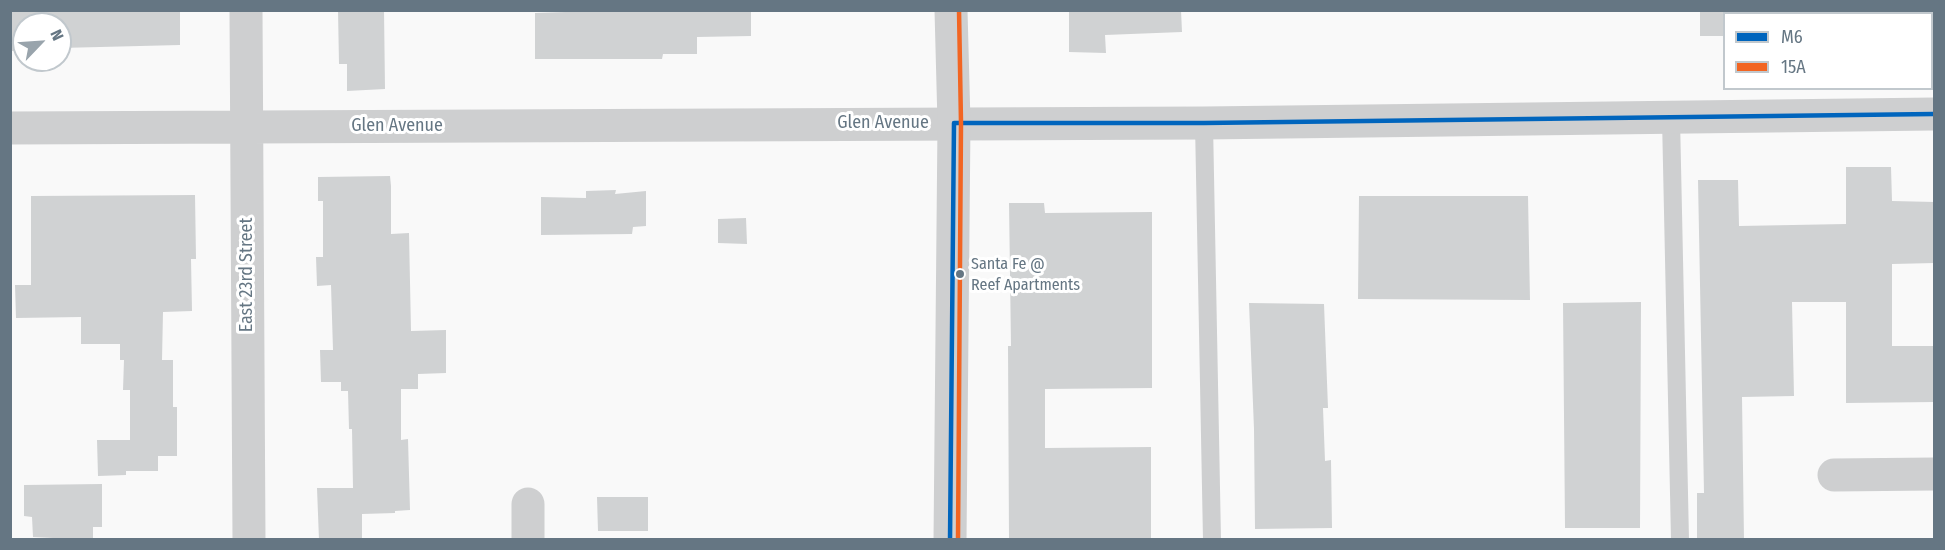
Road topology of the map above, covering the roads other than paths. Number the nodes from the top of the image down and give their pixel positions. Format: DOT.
graph roads {
  1 [pos="246,10"];
  2 [pos="951,10"];
  3 [pos="1887,101"];
  4 [pos="1935,114"];
  5 [pos="1671,118"];
  6 [pos="954,123"];
  7 [pos="1204,123"];
  8 [pos="246,127"];
  9 [pos="10,128"];
  10 [pos="1935,474"];
  11 [pos="1834,476"];
  12 [pos="528,504"];
  13 [pos="249,540"];
  14 [pos="528,540"];
  15 [pos="950,540"];
  16 [pos="1212,540"];
  17 [pos="1680,540"];
  1 -- 8 [label="street, East 23rd Street"];
  2 -- 6 [label="street"];
  3 -- 4 [label="street, Glen Avenue"];
  3 -- 5 [label="street, Glen Avenue"];
  5 -- 7 [label="street, Glen Avenue"];
  5 -- 17 [label="lane"];
  6 -- 7 [label="street, Glen Avenue"];
  6 -- 8 [label="street, Glen Avenue"];
  6 -- 15 [label="street"];
  7 -- 16 [label="lane"];
  8 -- 9 [label="street, Glen Avenue"];
  8 -- 13 [label="street, East 23rd Street"];
  10 -- 11 [label="street"];
  12 -- 14 [label="street"];
}
